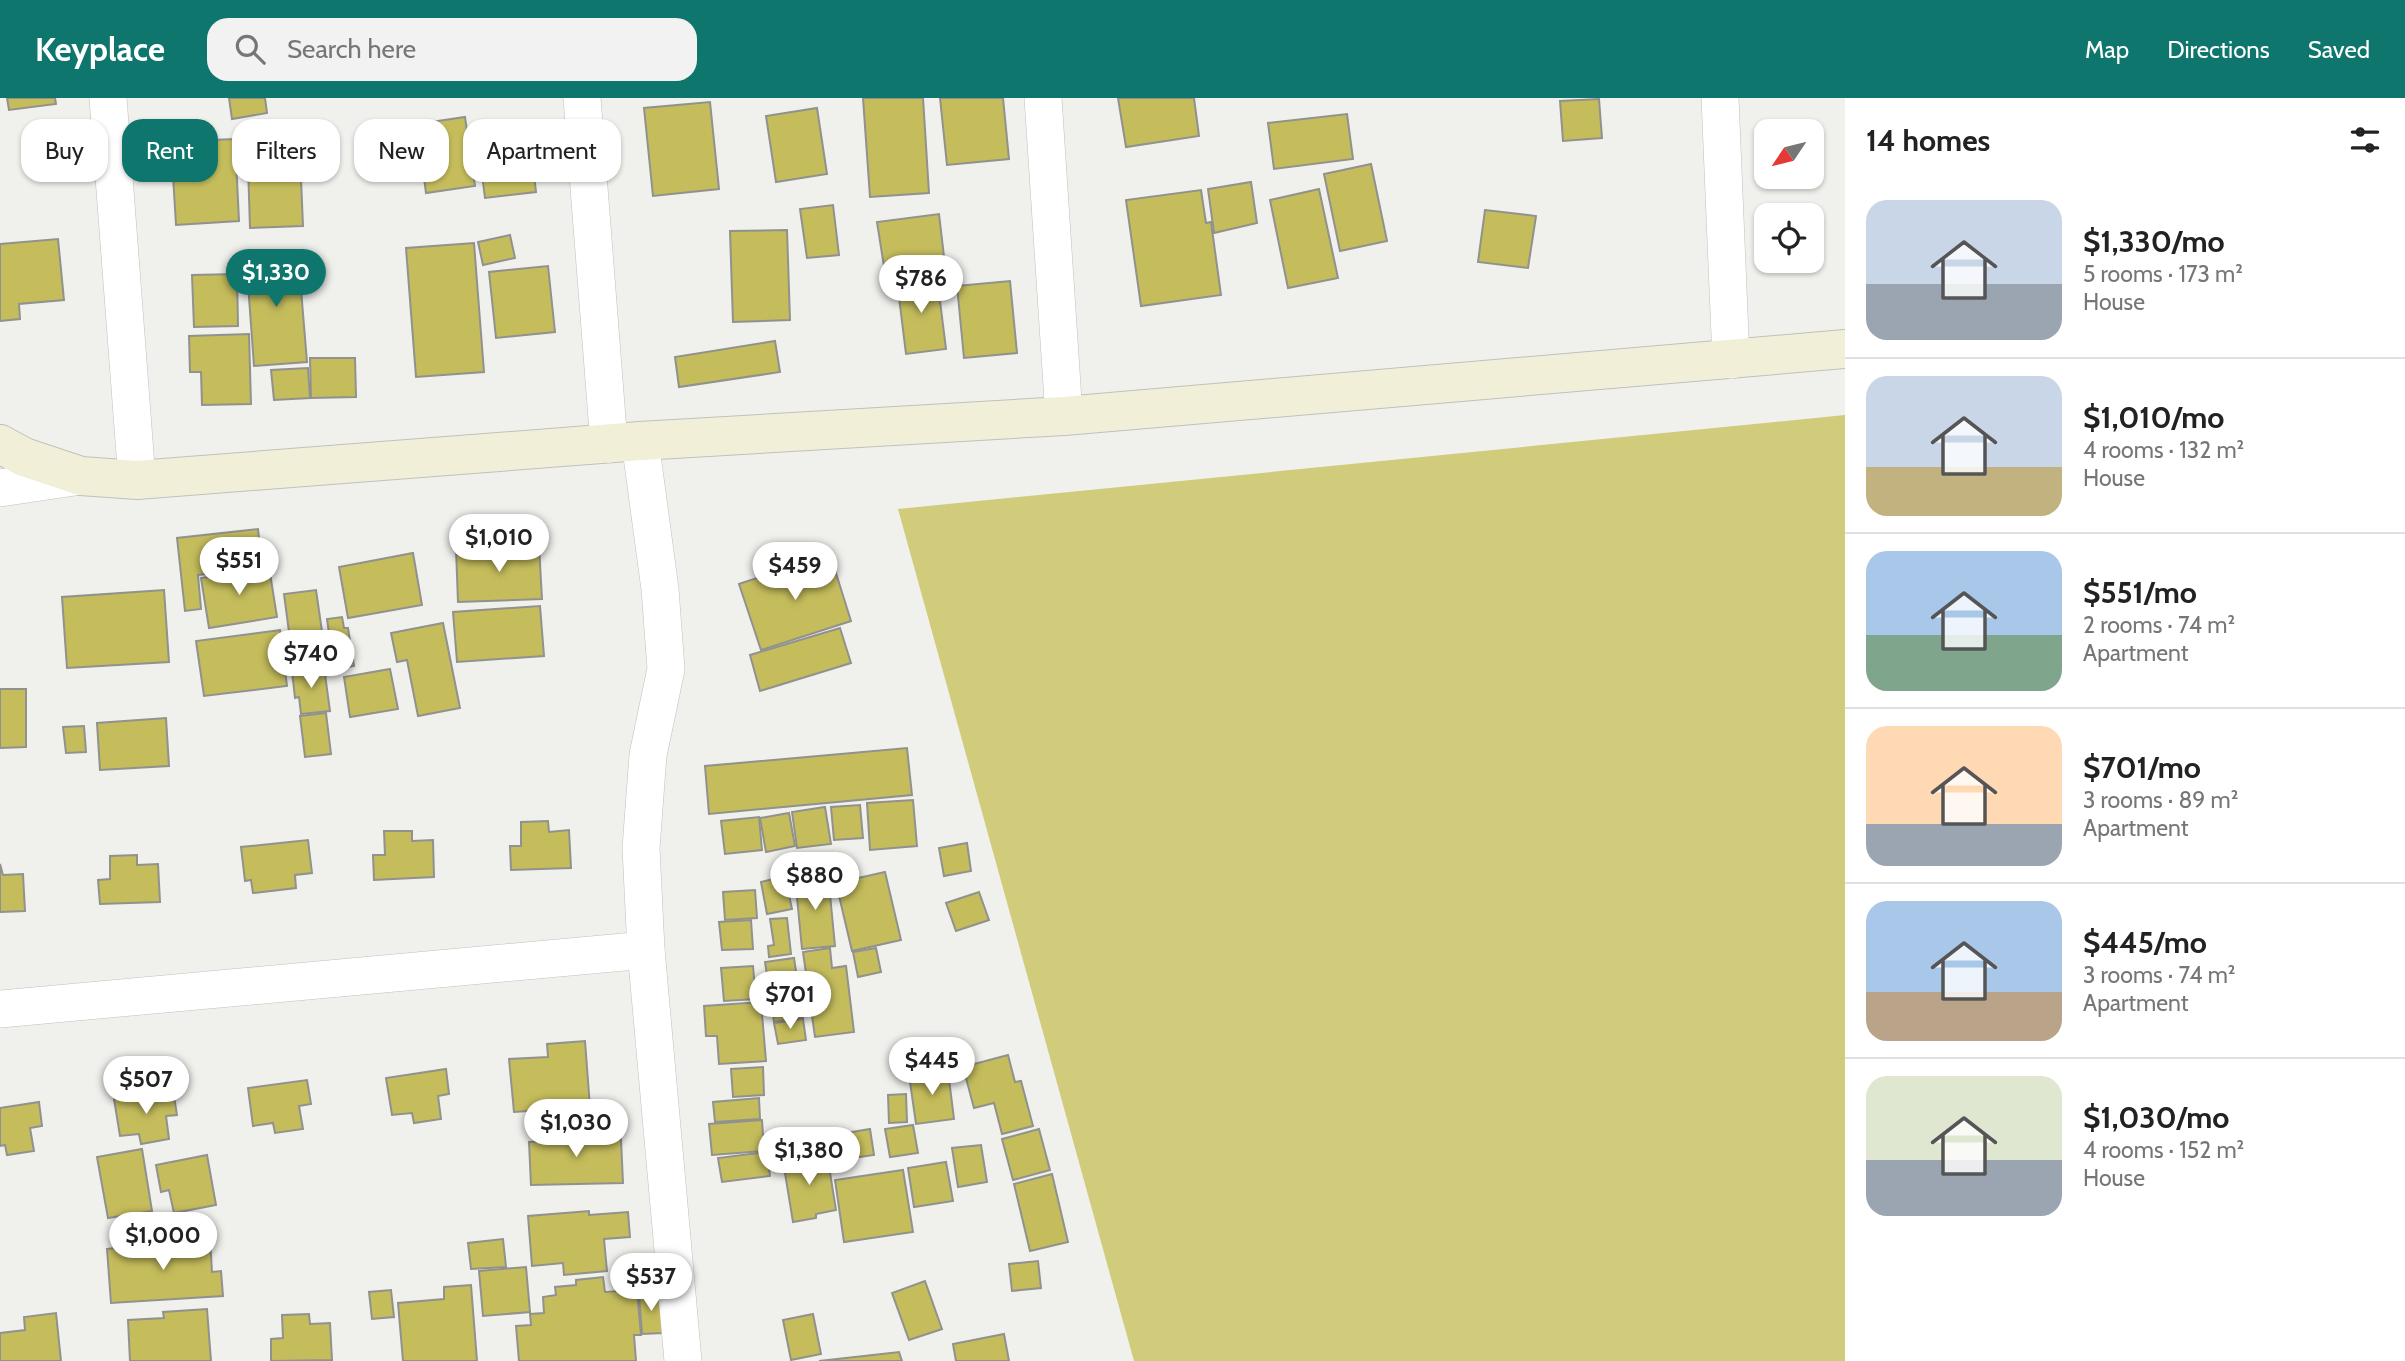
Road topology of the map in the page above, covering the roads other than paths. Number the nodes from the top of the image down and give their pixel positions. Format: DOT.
graph roads {
  1 [pos="108,98"];
  2 [pos="582,98"];
  3 [pos="1043,98"];
  4 [pos="1720,98"];
  5 [pos="1845,349"];
  6 [pos="1731,360"];
  7 [pos="1064,416"];
  8 [pos="625,443"];
  9 [pos="0,444"];
  10 [pos="81,476"];
  11 [pos="137,480"];
  12 [pos="0,488"];
  13 [pos="646,950"];
  14 [pos="0,1009"];
  15 [pos="683,1361"];
  1 -- 11 [label="street"];
  2 -- 8 [label="street"];
  3 -- 7 [label="street"];
  4 -- 6 [label="street"];
  5 -- 6 [label="street"];
  6 -- 7 [label="street"];
  7 -- 8 [label="street"];
  8 -- 11 [label="street"];
  8 -- 13 [label="street"];
  9 -- 10 [label="street"];
  10 -- 11 [label="street"];
  10 -- 12 [label="street"];
  13 -- 14 [label="street"];
  13 -- 15 [label="street"];
}
